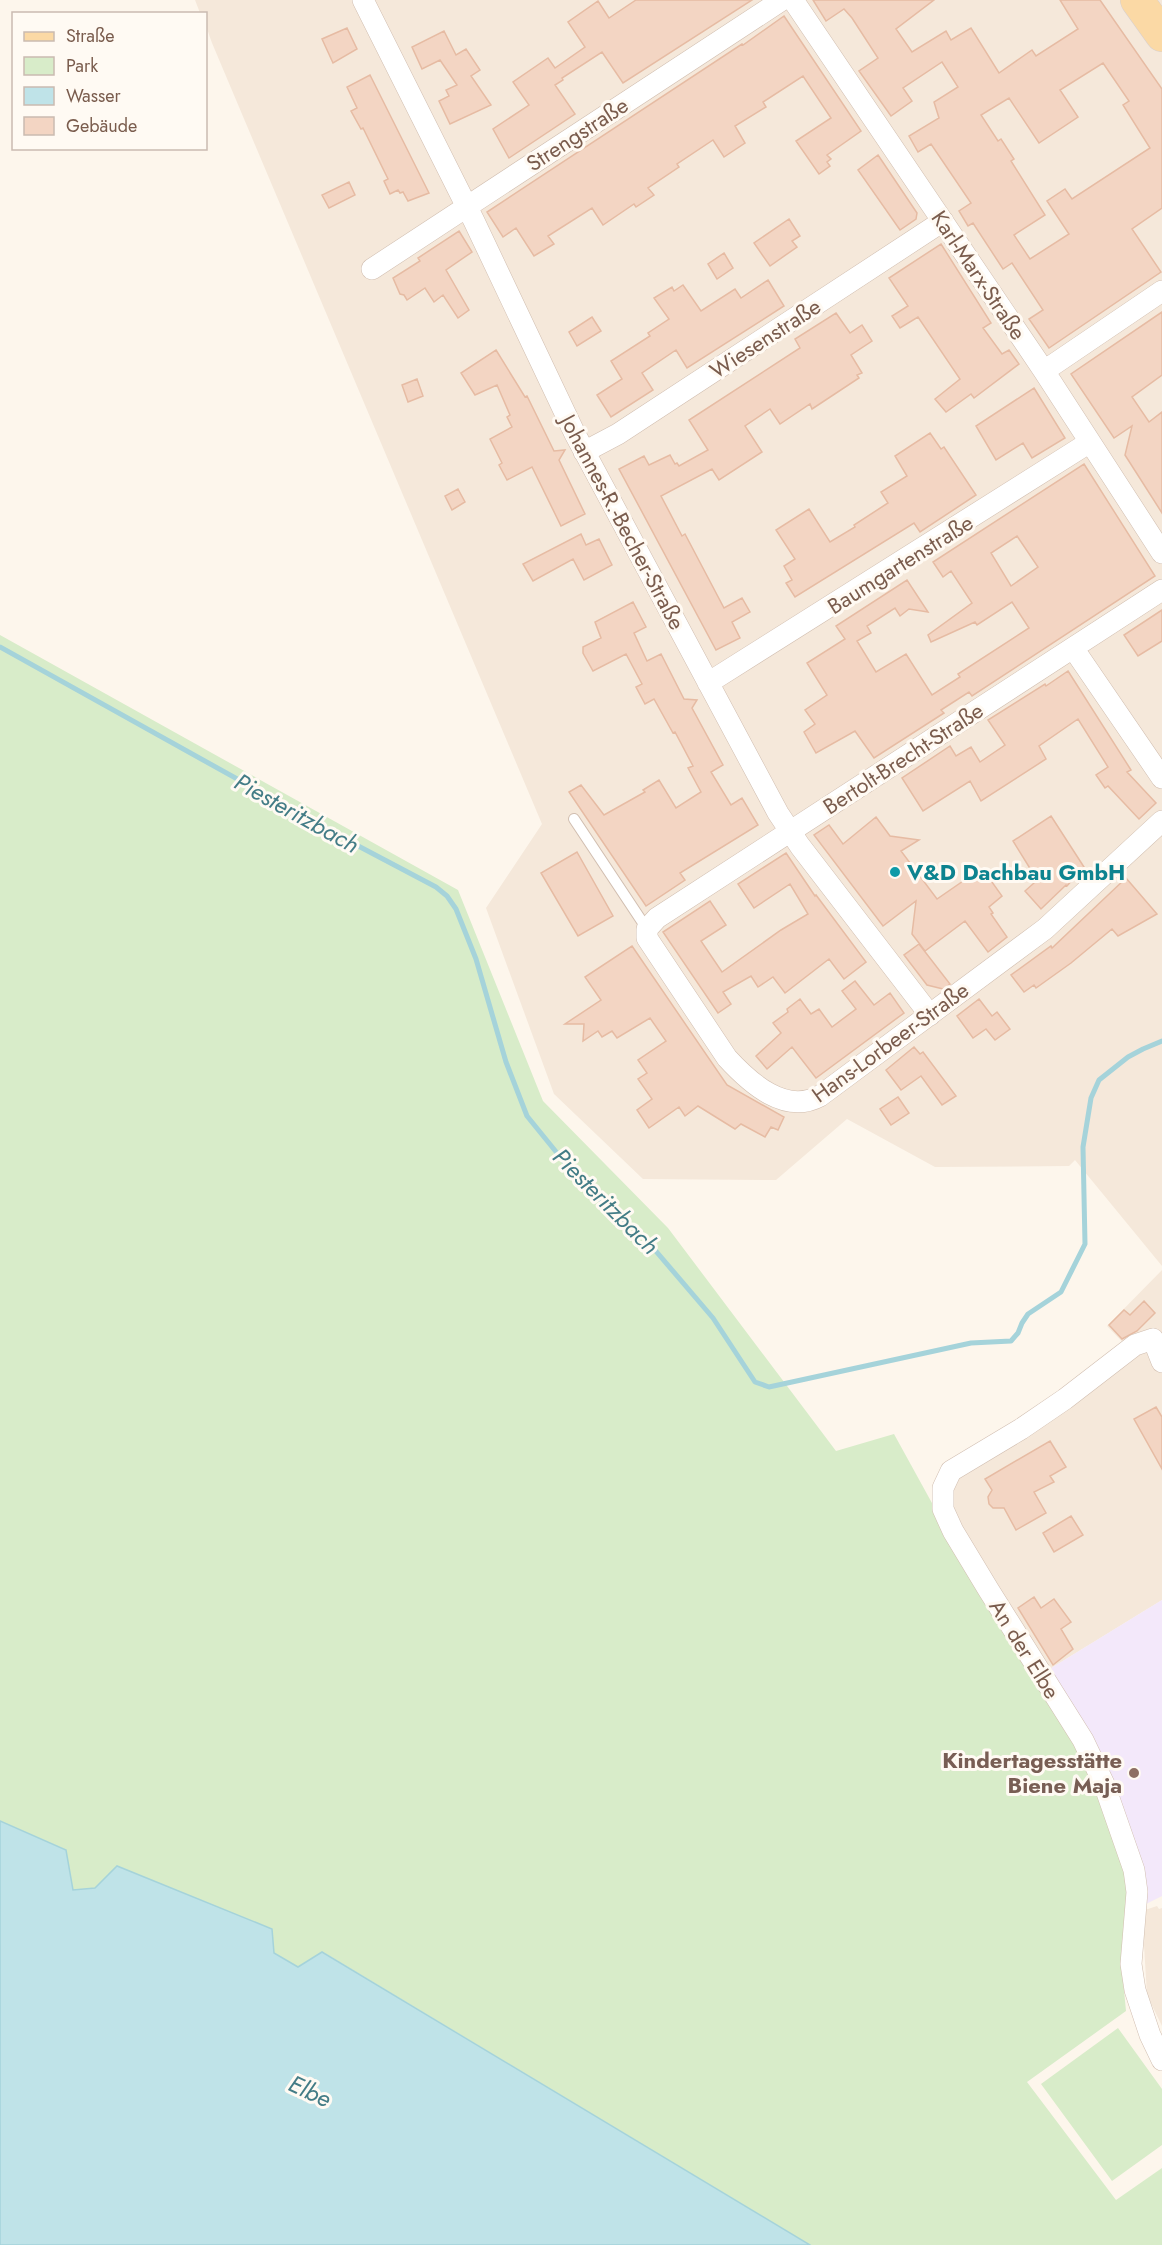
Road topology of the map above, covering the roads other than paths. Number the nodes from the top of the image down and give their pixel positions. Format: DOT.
graph roads {
  1 [pos="363,0"];
  2 [pos="782,0"];
  3 [pos="793,0"];
  4 [pos="1137,0"];
  5 [pos="1162,35"];
  6 [pos="466,206"];
  7 [pos="943,221"];
  8 [pos="372,269"];
  9 [pos="1162,291"];
  10 [pos="1044,371"];
  11 [pos="1090,442"];
  12 [pos="584,452"];
  13 [pos="1162,553"];
  14 [pos="1162,590"];
  15 [pos="1073,648"];
  16 [pos="708,683"];
  17 [pos="1162,778"];
  18 [pos="574,819"];
  19 [pos="1162,821"];
  20 [pos="789,831"];
  21 [pos="646,929"];
  22 [pos="930,1015"];
  23 [pos="1157,1332"];
  24 [pos="1162,1362"];
  25 [pos="1162,2060"];
  1 -- 6 [label="street, Johannes-R.-Becher-Straße"];
  2 -- 6 [label="street, Strengstraße"];
  3 -- 7 [label="street, Karl-Marx-Straße"];
  4 -- 5 [label="main road"];
  6 -- 8 [label="street, Strengstraße"];
  6 -- 12 [label="street, Johannes-R.-Becher-Straße"];
  7 -- 10 [label="street, Karl-Marx-Straße"];
  7 -- 12 [label="street, Wiesenstraße"];
  9 -- 10 [label="street"];
  10 -- 11 [label="street, Karl-Marx-Straße"];
  11 -- 13 [label="street, Karl-Marx-Straße"];
  11 -- 16 [label="street, Baumgartenstraße"];
  12 -- 16 [label="street, Johannes-R.-Becher-Straße"];
  14 -- 15 [label="street, Bertolt-Brecht-Straße"];
  15 -- 17 [label="street"];
  15 -- 20 [label="street, Bertolt-Brecht-Straße"];
  16 -- 20 [label="street, Johannes-R.-Becher-Straße"];
  18 -- 21 [label="lane"];
  19 -- 22 [label="street, Hans-Lorbeer-Straße"];
  20 -- 21 [label="street, Bertolt-Brecht-Straße"];
  20 -- 22 [label="street, Johannes-R.-Becher-Straße"];
  21 -- 22 [label="street, Hans-Lorbeer-Straße"];
  23 -- 24 [label="street"];
  23 -- 25 [label="street, An der Elbe"];
}
